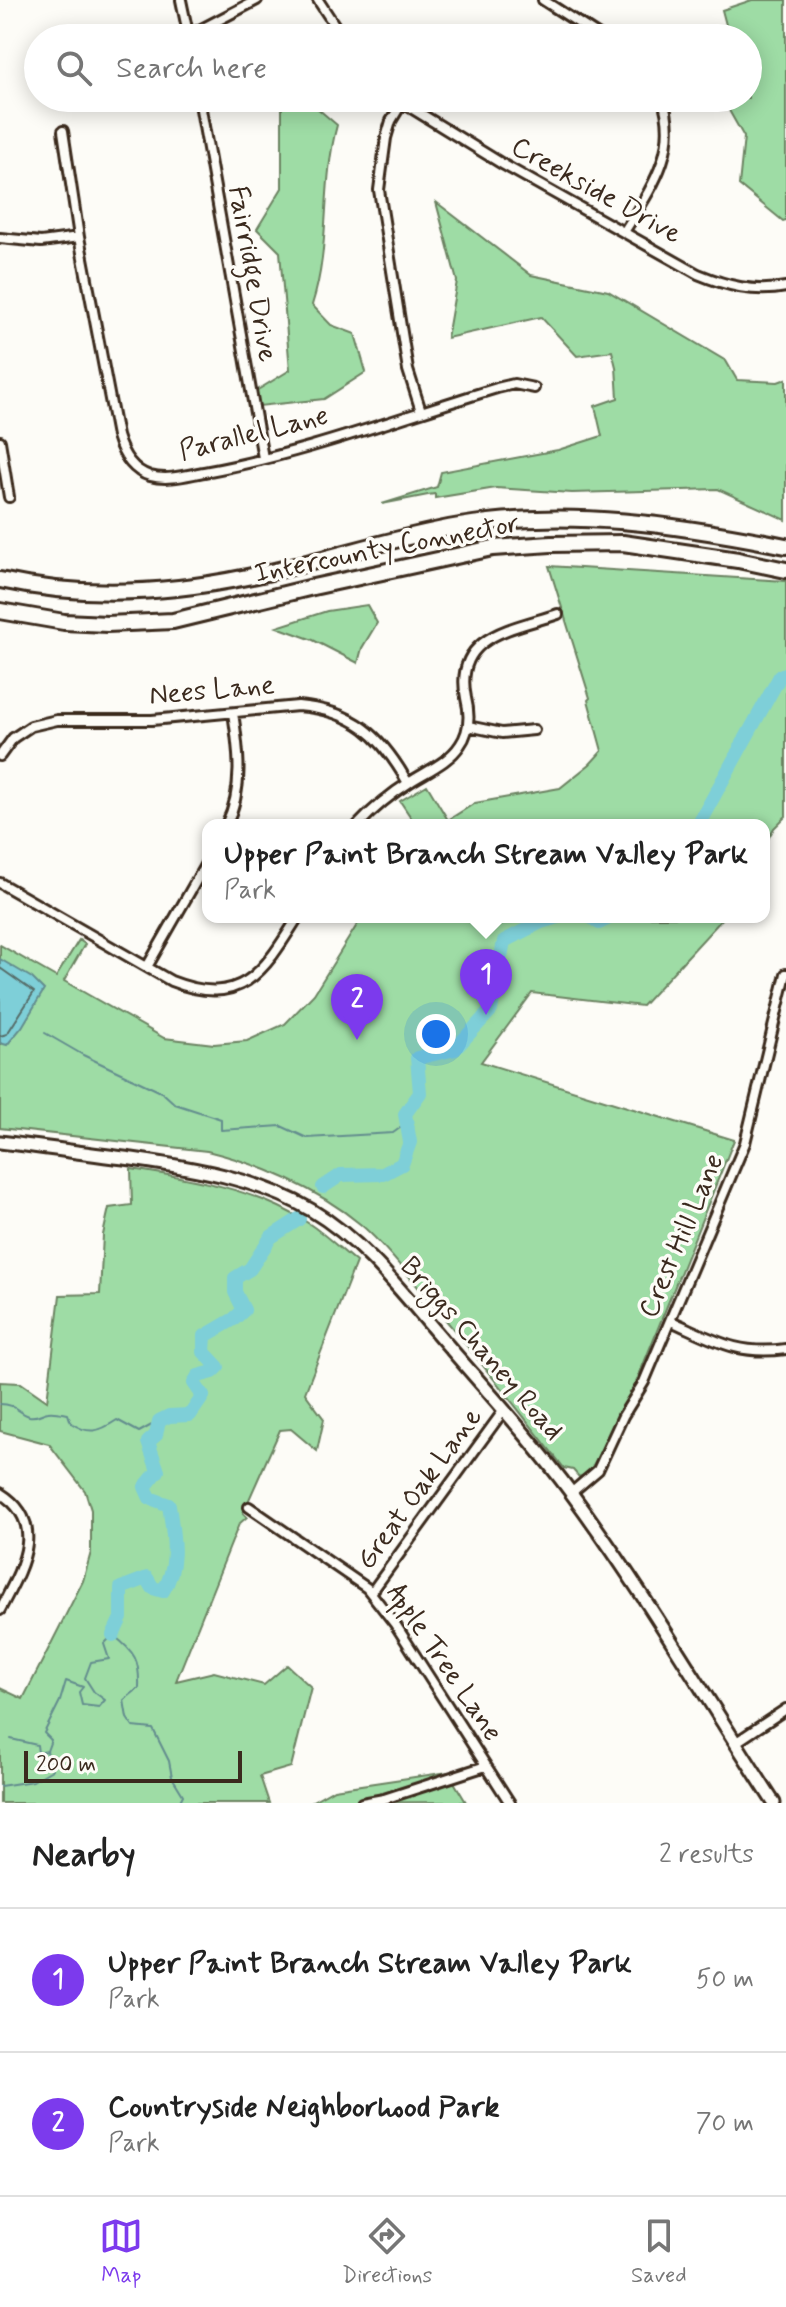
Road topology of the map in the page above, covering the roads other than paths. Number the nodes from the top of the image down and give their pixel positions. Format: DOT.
graph roads {
  1 [pos="181,0"];
  2 [pos="257,0"];
  3 [pos="318,0"];
  4 [pos="562,0"];
  5 [pos="548,3"];
  6 [pos="186,24"];
  7 [pos="212,24"];
  8 [pos="334,24"];
  9 [pos="580,24"];
  10 [pos="201,112"];
  11 [pos="394,112"];
  12 [pos="418,112"];
  13 [pos="665,112"];
  14 [pos="63,131"];
  15 [pos="624,232"];
  16 [pos="79,237"];
  17 [pos="0,238"];
  18 [pos="786,287"];
  19 [pos="534,388"];
  20 [pos="421,411"];
  21 [pos="0,441"];
  22 [pos="263,458"];
  23 [pos="9,497"];
  24 [pos="786,546"];
  25 [pos="786,570"];
  26 [pos="0,580"];
  27 [pos="0,611"];
  28 [pos="558,614"];
  29 [pos="233,713"];
  30 [pos="468,726"];
  31 [pos="534,730"];
  32 [pos="0,756"];
  33 [pos="408,783"];
  34 [pos="228,819"];
  35 [pos="364,819"];
  36 [pos="202,871"];
  37 [pos="0,883"];
  38 [pos="294,923"];
  39 [pos="147,967"];
  40 [pos="786,974"];
  41 [pos="0,1142"];
  42 [pos="671,1321"];
  43 [pos="786,1349"];
  44 [pos="504,1410"];
  45 [pos="0,1493"];
  46 [pos="571,1493"];
  47 [pos="249,1507"];
  48 [pos="371,1593"];
  49 [pos="0,1610"];
  50 [pos="786,1709"];
  51 [pos="735,1743"];
  52 [pos="486,1766"];
  53 [pos="362,1803"];
  54 [pos="510,1803"];
  55 [pos="774,1803"];
  1 -- 6 [label="street"];
  2 -- 7 [label="street"];
  3 -- 8 [label="street"];
  4 -- 5 [label="street"];
  5 -- 9 [label="street"];
  10 -- 22 [label="street, Fairridge Drive"];
  11 -- 20 [label="street"];
  12 -- 15 [label="street, Creekside Drive"];
  13 -- 15 [label="street"];
  14 -- 16 [label="street, Parallel Lane"];
  15 -- 18 [label="street, Creekside Drive"];
  16 -- 17 [label="street"];
  16 -- 22 [label="street, Parallel Lane"];
  19 -- 20 [label="street, Parallel Lane"];
  20 -- 22 [label="street, Parallel Lane"];
  21 -- 23 [label="street"];
  24 -- 26 [label="highway, Intercounty Connector"];
  25 -- 27 [label="highway, Intercounty Connector"];
  28 -- 30 [label="street"];
  29 -- 32 [label="street, Nees Lane"];
  29 -- 33 [label="street, Nees Lane"];
  29 -- 34 [label="street"];
  30 -- 31 [label="street"];
  30 -- 33 [label="street"];
  33 -- 35 [label="street"];
  36 -- 39 [label="street"];
  37 -- 39 [label="street"];
  38 -- 39 [label="street"];
  40 -- 42 [label="street, Crest Hill Lane"];
  41 -- 44 [label="main road, Briggs Chaney Road"];
  42 -- 43 [label="street"];
  42 -- 46 [label="street, Crest Hill Lane"];
  44 -- 46 [label="main road, Briggs Chaney Road"];
  44 -- 48 [label="street, Great Oak Lane"];
  45 -- 49 [label="street"];
  46 -- 51 [label="main road, Briggs Chaney Road"];
  47 -- 48 [label="street, Apple Tree Lane"];
  48 -- 52 [label="street, Apple Tree Lane"];
  50 -- 51 [label="street"];
  51 -- 55 [label="main road, Briggs Chaney Road"];
  52 -- 53 [label="street"];
  52 -- 54 [label="street, Apple Tree Lane"];
}
